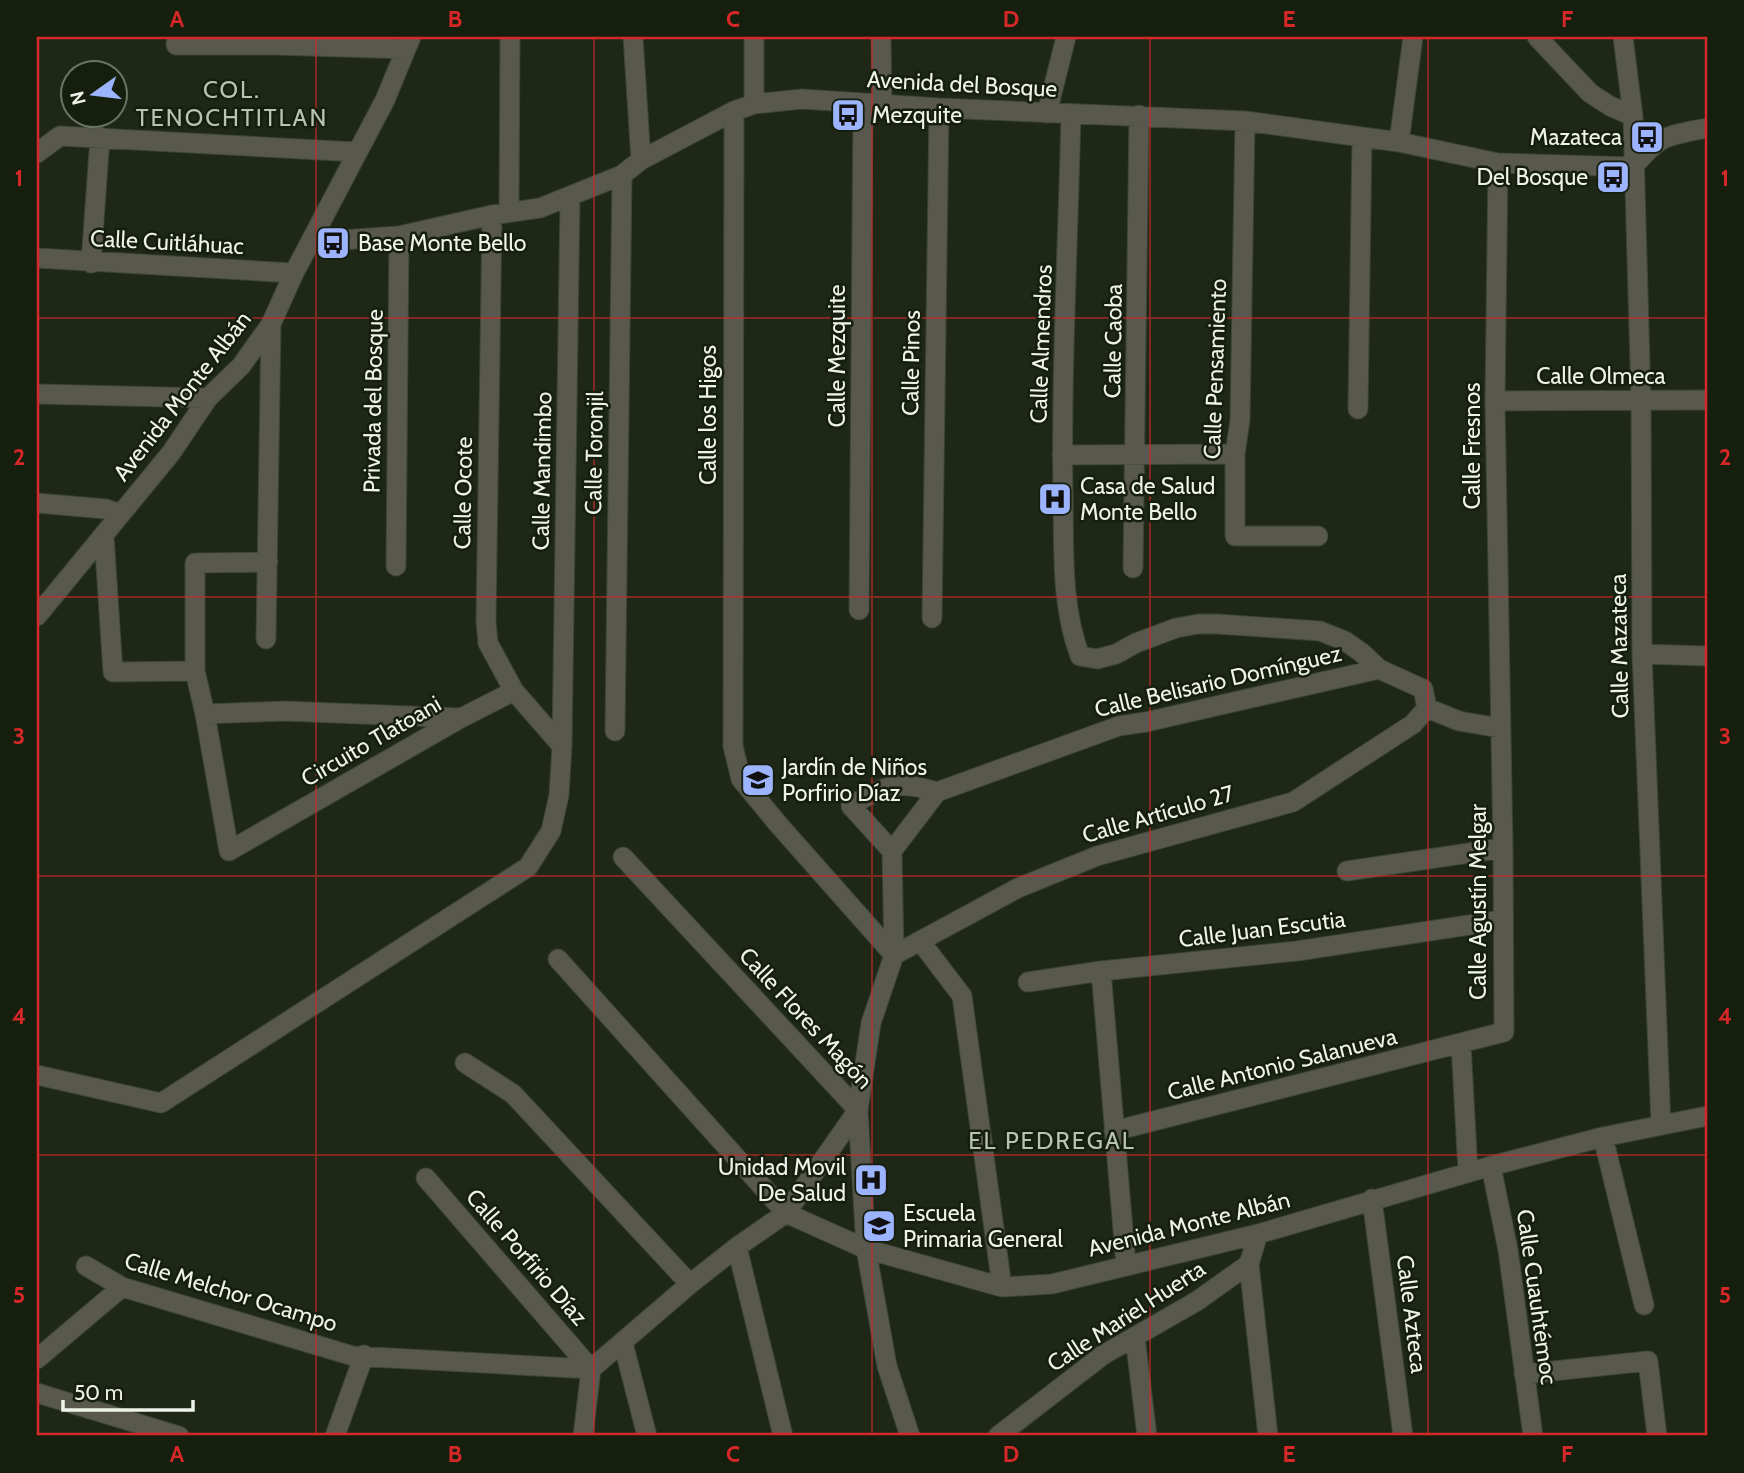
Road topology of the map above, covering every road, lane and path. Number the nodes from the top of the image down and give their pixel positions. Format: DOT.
graph roads {
  1 [pos="510,37"];
  2 [pos="633,37"];
  3 [pos="754,37"];
  4 [pos="881,37"];
  5 [pos="1066,37"];
  6 [pos="1413,37"];
  7 [pos="1536,37"];
  8 [pos="1623,37"];
  9 [pos="176,41"];
  10 [pos="276,41"];
  11 [pos="408,43"];
  12 [pos="754,104"];
  13 [pos="872,104"];
  14 [pos="939,108"];
  15 [pos="734,111"];
  16 [pos="1047,113"];
  17 [pos="1071,114"];
  18 [pos="1139,115"];
  19 [pos="1633,116"];
  20 [pos="1245,121"];
  21 [pos="1707,128"];
  22 [pos="100,137"];
  23 [pos="1362,137"];
  24 [pos="1399,142"];
  25 [pos="357,152"];
  26 [pos="37,153"];
  27 [pos="641,160"];
  28 [pos="1498,163"];
  29 [pos="1633,167"];
  30 [pos="622,175"];
  31 [pos="570,197"];
  32 [pos="500,213"];
  33 [pos="399,236"];
  34 [pos="312,242"];
  35 [pos="37,258"];
  36 [pos="91,263"];
  37 [pos="294,273"];
  38 [pos="271,324"];
  39 [pos="37,394"];
  40 [pos="208,398"];
  41 [pos="1641,400"];
  42 [pos="1707,400"];
  43 [pos="1495,401"];
  44 [pos="1358,409"];
  45 [pos="1236,454"];
  46 [pos="1062,455"];
  47 [pos="1136,456"];
  48 [pos="37,503"];
  49 [pos="121,514"];
  50 [pos="104,536"];
  51 [pos="1318,536"];
  52 [pos="268,562"];
  53 [pos="396,566"];
  54 [pos="1133,568"];
  55 [pos="859,610"];
  56 [pos="37,614"];
  57 [pos="932,618"];
  58 [pos="265,639"];
  59 [pos="1642,654"];
  60 [pos="1707,656"];
  61 [pos="1378,669"];
  62 [pos="195,671"];
  63 [pos="514,691"];
  64 [pos="1427,708"];
  65 [pos="205,714"];
  66 [pos="461,718"];
  67 [pos="1500,728"];
  68 [pos="615,731"];
  69 [pos="562,746"];
  70 [pos="937,792"];
  71 [pos="1503,848"];
  72 [pos="892,851"];
  73 [pos="623,857"];
  74 [pos="1347,871"];
  75 [pos="1502,920"];
  76 [pos="921,942"];
  77 [pos="894,955"];
  78 [pos="558,959"];
  79 [pos="1101,971"];
  80 [pos="1028,982"];
  81 [pos="1461,1044"];
  82 [pos="465,1063"];
  83 [pos="37,1075"];
  84 [pos="858,1110"];
  85 [pos="1707,1115"];
  86 [pos="1661,1125"];
  87 [pos="1114,1130"];
  88 [pos="1603,1137"];
  89 [pos="1491,1166"];
  90 [pos="1468,1172"];
  91 [pos="426,1178"];
  92 [pos="1372,1199"];
  93 [pos="786,1213"];
  94 [pos="1258,1234"];
  95 [pos="737,1247"];
  96 [pos="866,1249"];
  97 [pos="1249,1264"];
  98 [pos="1126,1265"];
  99 [pos="86,1266"];
  100 [pos="690,1284"];
  101 [pos="122,1287"];
  102 [pos="1002,1287"];
  103 [pos="1644,1305"];
  104 [pos="1135,1337"];
  105 [pos="623,1343"];
  106 [pos="364,1356"];
  107 [pos="37,1359"];
  108 [pos="591,1368"];
  109 [pos="1524,1374"];
  110 [pos="37,1393"];
  111 [pos="1007,1433"];
  112 [pos="179,1436"];
  113 [pos="335,1436"];
  114 [pos="583,1436"];
  115 [pos="647,1436"];
  116 [pos="783,1436"];
  117 [pos="910,1436"];
  118 [pos="1147,1436"];
  119 [pos="1268,1436"];
  120 [pos="1403,1436"];
  121 [pos="1533,1436"];
  122 [pos="1657,1436"];
  1 -- 32 [label="street, Calle Ocote"];
  2 -- 27 [label="street"];
  3 -- 12 [label="street"];
  4 -- 13 [label="street, Calle Mezquite"];
  5 -- 16 [label="street"];
  6 -- 24 [label="street"];
  7 -- 19 [label="street"];
  8 -- 19 [label="street, Calle Mazateca"];
  9 -- 10 [label="street"];
  10 -- 11 [label="street"];
  11 -- 25 [label="street, Avenida Monte Albán"];
  12 -- 13 [label="street, Avenida del Bosque"];
  12 -- 15 [label="street, Avenida del Bosque"];
  13 -- 14 [label="street, Avenida del Bosque"];
  13 -- 55 [label="street, Calle Mezquite"];
  14 -- 16 [label="street, Avenida del Bosque"];
  14 -- 57 [label="street, Calle Pinos"];
  15 -- 27 [label="street, Avenida del Bosque"];
  15 -- 77 [label="street, Calle los Higos"];
  16 -- 17 [label="street, Avenida del Bosque"];
  17 -- 18 [label="street, Avenida del Bosque"];
  17 -- 46 [label="street, Calle Almendros"];
  18 -- 20 [label="street, Avenida del Bosque"];
  18 -- 47 [label="street, Calle Caoba"];
  19 -- 29 [label="street, Calle Mazateca"];
  20 -- 23 [label="street, Avenida del Bosque"];
  20 -- 45 [label="street, Calle Pensamiento"];
  21 -- 29 [label="street"];
  22 -- 25 [label="street"];
  22 -- 26 [label="street"];
  22 -- 36 [label="street"];
  23 -- 24 [label="street, Avenida del Bosque"];
  23 -- 44 [label="street"];
  24 -- 28 [label="street, Avenida del Bosque"];
  25 -- 34 [label="street, Avenida Monte Albán"];
  27 -- 30 [label="street, Avenida del Bosque"];
  28 -- 29 [label="street, Avenida del Bosque"];
  28 -- 43 [label="street, Calle Fresnos"];
  29 -- 41 [label="street, Calle Mazateca"];
  30 -- 31 [label="street, Avenida del Bosque"];
  30 -- 68 [label="street, Calle Toronjil"];
  31 -- 32 [label="street, Avenida del Bosque"];
  31 -- 69 [label="street, Calle Mandimbo"];
  32 -- 33 [label="street, Avenida del Bosque"];
  32 -- 63 [label="street, Calle Ocote"];
  33 -- 34 [label="street, Avenida del Bosque"];
  33 -- 53 [label="street, Privada del Bosque"];
  34 -- 37 [label="street, Avenida Monte Albán"];
  35 -- 36 [label="street, Calle Cuitláhuac"];
  36 -- 37 [label="street, Calle Cuitláhuac"];
  37 -- 38 [label="street, Avenida Monte Albán"];
  38 -- 40 [label="street, Avenida Monte Albán"];
  38 -- 52 [label="street"];
  39 -- 40 [label="street"];
  40 -- 49 [label="street, Avenida Monte Albán"];
  41 -- 42 [label="street, Calle Olmeca"];
  41 -- 43 [label="street, Calle Olmeca"];
  41 -- 59 [label="street, Calle Mazateca"];
  43 -- 67 [label="street, Calle Fresnos"];
  45 -- 47 [label="street"];
  45 -- 51 [label="street, Calle Pensamiento"];
  46 -- 47 [label="street"];
  46 -- 61 [label="street, Calle Almendros"];
  47 -- 54 [label="street, Calle Caoba"];
  48 -- 49 [label="street"];
  49 -- 50 [label="street, Avenida Monte Albán"];
  50 -- 56 [label="street, Avenida Monte Albán"];
  50 -- 62 [label="street"];
  52 -- 58 [label="street"];
  52 -- 62 [label="street"];
  59 -- 60 [label="street"];
  59 -- 86 [label="street, Calle Mazateca"];
  61 -- 64 [label="street"];
  61 -- 70 [label="street, Calle Belisario Domínguez"];
  62 -- 65 [label="street"];
  63 -- 66 [label="street"];
  63 -- 69 [label="street, Calle Ocote"];
  64 -- 67 [label="street"];
  64 -- 76 [label="street, Calle Artículo 27"];
  65 -- 66 [label="street, Circuito Tlatoani"];
  65 -- 66 [label="street, Circuito Tlatoani"];
  67 -- 71 [label="street, Calle Agustín Melgar"];
  69 -- 83 [label="street, Calle Mandimbo"];
  70 -- 72 [label="street"];
  70 -- 72 [label="street"];
  71 -- 74 [label="street"];
  71 -- 75 [label="street, Calle Agustín Melgar"];
  72 -- 77 [label="street"];
  73 -- 84 [label="street, Calle Flores Magón"];
  75 -- 79 [label="street, Calle Juan Escutia"];
  75 -- 81 [label="street, Calle Agustín Melgar"];
  76 -- 77 [label="street, Calle Artículo 27"];
  76 -- 102 [label="street"];
  77 -- 84 [label="street"];
  78 -- 93 [label="street"];
  79 -- 80 [label="street, Calle Juan Escutia"];
  79 -- 87 [label="street"];
  81 -- 87 [label="street, Calle Antonio Salanueva"];
  81 -- 90 [label="street"];
  82 -- 100 [label="street"];
  84 -- 93 [label="street"];
  84 -- 96 [label="street, Calle Flores Magón"];
  85 -- 86 [label="street, Avenida Monte Albán"];
  86 -- 88 [label="street, Avenida Monte Albán"];
  87 -- 98 [label="street"];
  88 -- 89 [label="street, Avenida Monte Albán"];
  88 -- 103 [label="street"];
  89 -- 90 [label="street, Avenida Monte Albán"];
  89 -- 109 [label="street, Calle Cuauhtémoc"];
  90 -- 92 [label="street, Avenida Monte Albán"];
  91 -- 108 [label="street, Calle Porfirio Díaz"];
  92 -- 94 [label="street, Avenida Monte Albán"];
  92 -- 120 [label="street, Calle Azteca"];
  93 -- 95 [label="street"];
  93 -- 96 [label="street, Avenida Monte Albán"];
  94 -- 97 [label="street"];
  94 -- 98 [label="street, Avenida Monte Albán"];
  95 -- 100 [label="street"];
  95 -- 116 [label="street"];
  96 -- 102 [label="street, Avenida Monte Albán"];
  96 -- 117 [label="street, Calle Flores Magón"];
  97 -- 104 [label="street, Calle Mariel Huerta"];
  97 -- 119 [label="street"];
  98 -- 102 [label="street, Avenida Monte Albán"];
  99 -- 101 [label="street, Calle Melchor Ocampo"];
  100 -- 105 [label="street"];
  101 -- 106 [label="street, Calle Melchor Ocampo"];
  101 -- 107 [label="street"];
  104 -- 111 [label="street, Calle Mariel Huerta"];
  104 -- 118 [label="street"];
  105 -- 108 [label="street"];
  105 -- 115 [label="street"];
  106 -- 108 [label="street"];
  106 -- 113 [label="street"];
  108 -- 114 [label="street"];
  109 -- 121 [label="street, Calle Cuauhtémoc"];
  109 -- 122 [label="street"];
  110 -- 112 [label="street"];
}
